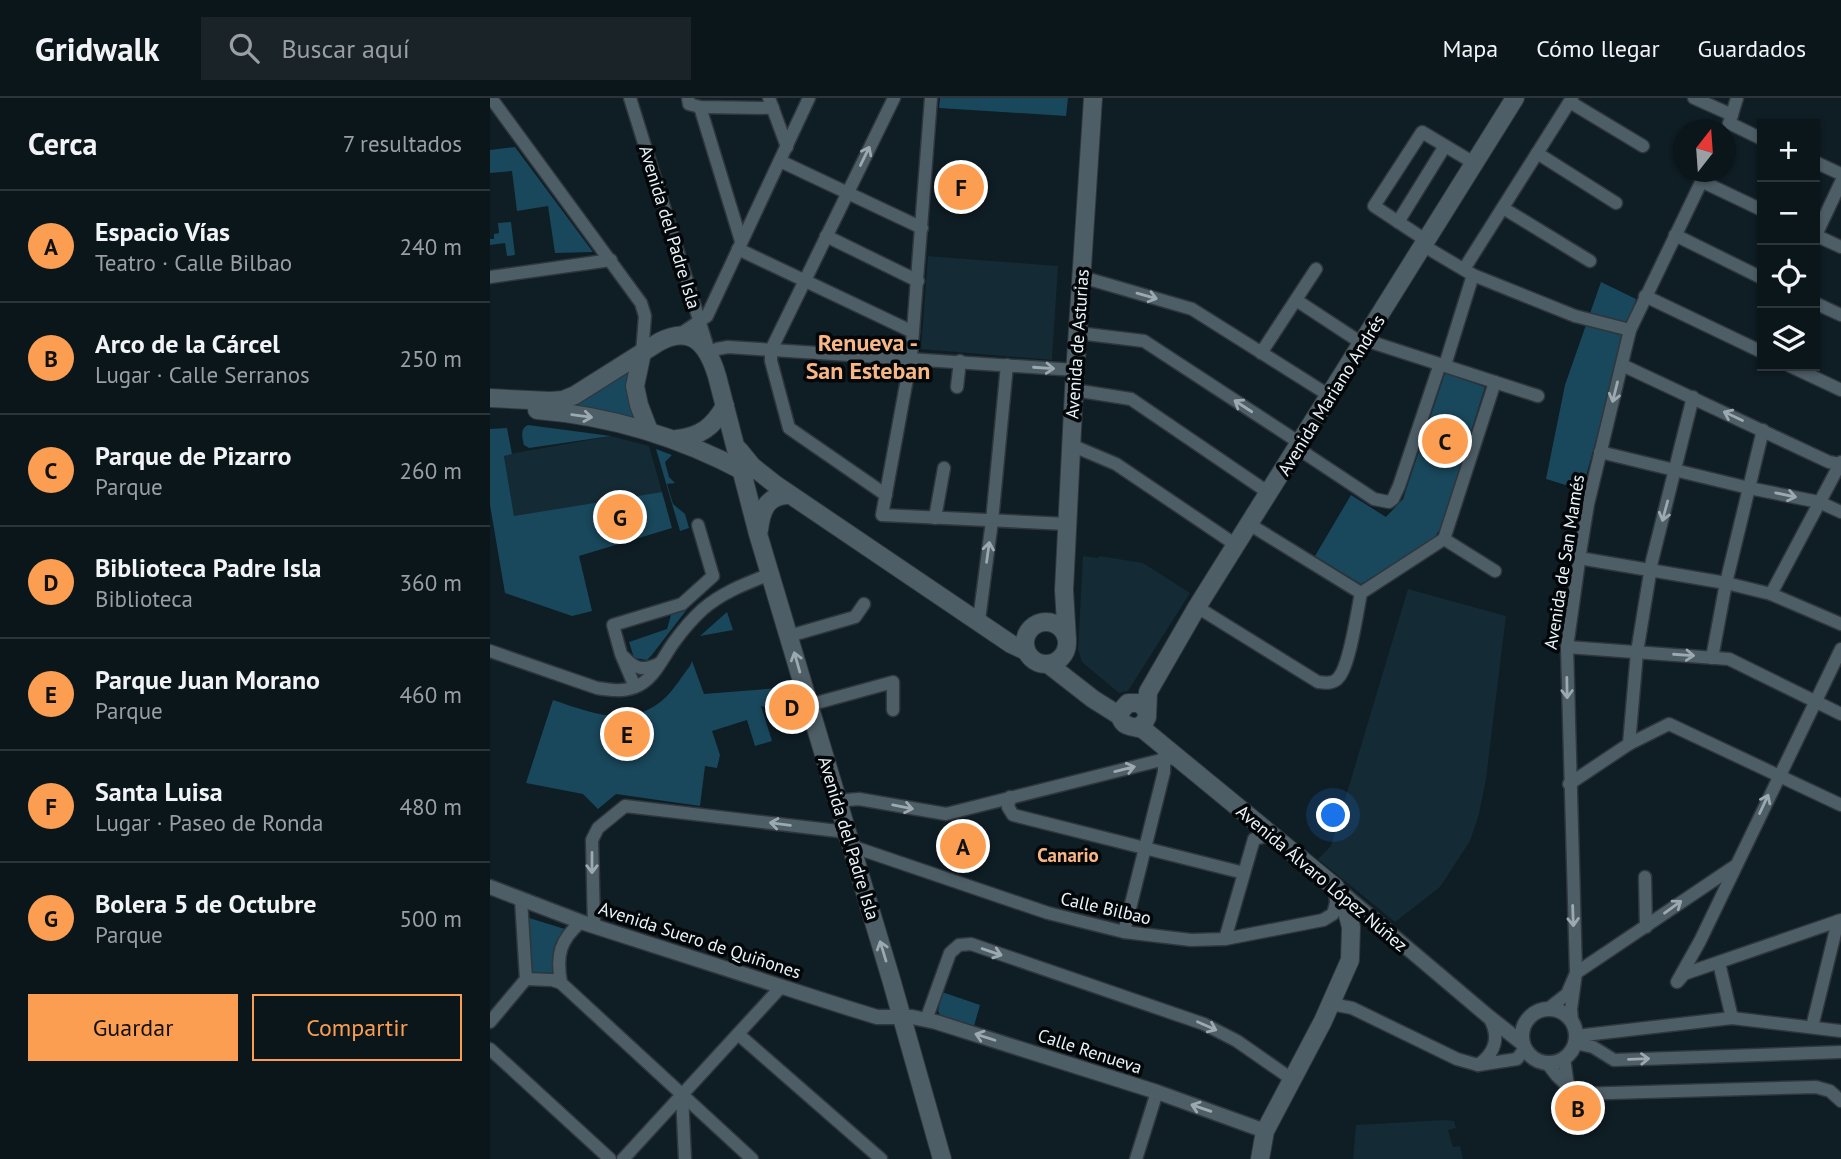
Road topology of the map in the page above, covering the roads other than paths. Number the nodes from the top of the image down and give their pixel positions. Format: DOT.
graph roads {
  1 [pos="491,98"];
  2 [pos="630,98"];
  3 [pos="809,98"];
  4 [pos="894,98"];
  5 [pos="931,98"];
  6 [pos="1093,98"];
  7 [pos="1515,98"];
  8 [pos="1694,98"];
  9 [pos="1737,98"];
  10 [pos="1571,100"];
  11 [pos="692,103"];
  12 [pos="771,103"];
  13 [pos="1723,119"];
  14 [pos="1730,119"];
  15 [pos="1736,126"];
  16 [pos="1757,137"];
  17 [pos="1445,146"];
  18 [pos="1643,146"];
  19 [pos="787,147"];
  20 [pos="1537,153"];
  21 [pos="780,161"];
  22 [pos="1474,163"];
  23 [pos="1820,164"];
  24 [pos="1841,174"];
  25 [pos="1700,182"];
  26 [pos="1713,182"];
  27 [pos="1841,182"];
  28 [pos="848,192"];
  29 [pos="1616,203"];
  30 [pos="1757,207"];
  31 [pos="1503,208"];
  32 [pos="1398,222"];
  33 [pos="1820,226"];
  34 [pos="922,228"];
  35 [pos="1675,235"];
  36 [pos="826,236"];
  37 [pos="1820,238"];
  38 [pos="1426,243"];
  39 [pos="740,245"];
  40 [pos="1841,247"];
  41 [pos="611,260"];
  42 [pos="1590,261"];
  43 [pos="1317,269"];
  44 [pos="1469,272"];
  45 [pos="490,276"];
  46 [pos="1757,276"];
  47 [pos="1082,277"];
  48 [pos="803,279"];
  49 [pos="918,281"];
  50 [pos="1645,296"];
  51 [pos="1296,300"];
  52 [pos="1820,305"];
  53 [pos="1841,315"];
  54 [pos="700,322"];
  55 [pos="1630,330"];
  56 [pos="913,332"];
  57 [pos="1077,333"];
  58 [pos="678,335"];
  59 [pos="1364,342"];
  60 [pos="771,349"];
  61 [pos="1757,350"];
  62 [pos="642,353"];
  63 [pos="1261,354"];
  64 [pos="710,355"];
  65 [pos="911,358"];
  66 [pos="960,361"];
  67 [pos="1443,364"];
  68 [pos="1007,365"];
  69 [pos="1622,365"];
  70 [pos="1076,370"];
  71 [pos="1801,371"];
  72 [pos="1495,382"];
  73 [pos="957,387"];
  74 [pos="1074,390"];
  75 [pos="1841,390"];
  76 [pos="1330,396"];
  77 [pos="1538,396"];
  78 [pos="1693,397"];
  79 [pos="490,398"];
  80 [pos="725,406"];
  81 [pos="490,407"];
  82 [pos="1763,430"];
  83 [pos="649,431"];
  84 [pos="677,439"];
  85 [pos="734,441"];
  86 [pos="1071,445"];
  87 [pos="1298,446"];
  88 [pos="1600,452"];
  89 [pos="1840,463"];
  90 [pos="944,468"];
  91 [pos="742,470"];
  92 [pos="1676,471"];
  93 [pos="1749,488"];
  94 [pos="1269,493"];
  95 [pos="886,495"];
  96 [pos="790,496"];
  97 [pos="1819,502"];
  98 [pos="1841,512"];
  99 [pos="935,518"];
  100 [pos="992,521"];
  101 [pos="1067,524"];
  102 [pos="1249,524"];
  103 [pos="698,525"];
  104 [pos="758,534"];
  105 [pos="1444,539"];
  106 [pos="1236,545"];
  107 [pos="1579,558"];
  108 [pos="1651,570"];
  109 [pos="1495,571"];
  110 [pos="770,574"];
  111 [pos="1726,583"];
  112 [pos="1064,590"];
  113 [pos="1361,593"];
  114 [pos="1771,594"];
  115 [pos="864,604"];
  116 [pos="1197,607"];
  117 [pos="1045,621"];
  118 [pos="985,624"];
  119 [pos="1841,624"];
  120 [pos="1028,631"];
  121 [pos="789,636"];
  122 [pos="1567,646"];
  123 [pos="1065,647"];
  124 [pos="1841,649"];
  125 [pos="490,651"];
  126 [pos="1026,651"];
  127 [pos="1637,652"];
  128 [pos="621,654"];
  129 [pos="1712,658"];
  130 [pos="660,663"];
  131 [pos="1048,664"];
  132 [pos="635,687"];
  133 [pos="597,688"];
  134 [pos="1815,701"];
  135 [pos="809,705"];
  136 [pos="893,710"];
  137 [pos="1137,710"];
  138 [pos="1841,715"];
  139 [pos="1629,744"];
  140 [pos="1165,750"];
  141 [pos="1778,775"];
  142 [pos="1569,784"];
  143 [pos="1010,797"];
  144 [pos="1841,805"];
  145 [pos="839,807"];
  146 [pos="1270,835"];
  147 [pos="849,841"];
  148 [pos="1146,848"];
  149 [pos="1735,866"];
  150 [pos="1244,873"];
  151 [pos="1645,877"];
  152 [pos="490,887"];
  153 [pos="1335,887"];
  154 [pos="521,899"];
  155 [pos="1840,920"];
  156 [pos="588,924"];
  157 [pos="1646,927"];
  158 [pos="1124,932"];
  159 [pos="1225,939"];
  160 [pos="1700,941"];
  161 [pos="1716,964"];
  162 [pos="1576,973"];
  163 [pos="526,979"];
  164 [pos="561,983"];
  165 [pos="781,987"];
  166 [pos="1331,1004"];
  167 [pos="1548,1009"];
  168 [pos="900,1016"];
  169 [pos="1732,1018"];
  170 [pos="1490,1019"];
  171 [pos="926,1020"];
  172 [pos="490,1022"];
  173 [pos="1525,1023"];
  174 [pos="1812,1027"];
  175 [pos="1841,1031"];
  176 [pos="738,1034"];
  177 [pos="1574,1034"];
  178 [pos="1523,1046"];
  179 [pos="490,1049"];
  180 [pos="1841,1052"];
  181 [pos="1564,1058"];
  182 [pos="1547,1063"];
  183 [pos="1478,1065"];
  184 [pos="1293,1080"];
  185 [pos="1157,1092"];
  186 [pos="1839,1093"];
  187 [pos="682,1095"];
  188 [pos="1574,1096"];
  189 [pos="1265,1131"];
  190 [pos="610,1159"];
  191 [pos="623,1159"];
  192 [pos="685,1159"];
  193 [pos="752,1159"];
  194 [pos="881,1159"];
  195 [pos="942,1159"];
  196 [pos="1136,1159"];
  197 [pos="1260,1159"];
  1 -- 41 [label="street"];
  2 -- 54 [label="street, Avenida del Padre Isla"];
  3 -- 19 [label="street"];
  28 -- 4 [label="street, one-way"];
  5 -- 34 [label="street"];
  6 -- 47 [label="main road, Avenida de Asturias"];
  7 -- 22 [label="main road, Avenida Mariano Andrés"];
  8 -- 13 [label="street"];
  9 -- 14 [label="street"];
  10 -- 18 [label="street"];
  10 -- 20 [label="street"];
  11 -- 12 [label="street"];
  11 -- 39 [label="street"];
  12 -- 19 [label="street"];
  15 -- 16 [label="street"];
  17 -- 22 [label="street"];
  17 -- 32 [label="street"];
  17 -- 32 [label="street"];
  19 -- 21 [label="street"];
  20 -- 29 [label="street"];
  20 -- 31 [label="street"];
  21 -- 28 [label="street"];
  21 -- 39 [label="street"];
  22 -- 38 [label="main road, Avenida Mariano Andrés"];
  23 -- 24 [label="street"];
  25 -- 35 [label="street, Avenida de San Mamés"];
  26 -- 30 [label="street"];
  27 -- 33 [label="street"];
  28 -- 34 [label="street"];
  28 -- 36 [label="street"];
  31 -- 42 [label="street"];
  31 -- 44 [label="street"];
  32 -- 38 [label="street"];
  34 -- 49 [label="street"];
  35 -- 46 [label="street"];
  35 -- 50 [label="street, Avenida de San Mamés"];
  36 -- 48 [label="street"];
  36 -- 49 [label="street"];
  37 -- 40 [label="street"];
  38 -- 44 [label="street"];
  38 -- 59 [label="main road, Avenida Mariano Andrés"];
  39 -- 48 [label="street"];
  39 -- 54 [label="street"];
  41 -- 45 [label="street"];
  41 -- 62 [label="street"];
  43 -- 51 [label="street"];
  44 -- 55 [label="street"];
  44 -- 67 [label="street"];
  47 -- 57 [label="main road, Avenida de Asturias"];
  47 -- 63 [label="street, one-way"];
  48 -- 56 [label="street"];
  48 -- 60 [label="street"];
  49 -- 56 [label="street"];
  50 -- 55 [label="street, Avenida de San Mamés"];
  50 -- 61 [label="street"];
  51 -- 59 [label="street"];
  51 -- 63 [label="street"];
  52 -- 53 [label="street"];
  54 -- 58 [label="street"];
  54 -- 64 [label="street, Avenida del Padre Isla"];
  55 -- 69 [label="street, Avenida de San Mamés"];
  56 -- 65 [label="street"];
  57 -- 70 [label="main road, Avenida de Asturias"];
  87 -- 57 [label="street, one-way"];
  58 -- 62 [label="main road"];
  58 -- 64 [label="main road, Avenida del Padre Isla"];
  59 -- 67 [label="street"];
  59 -- 76 [label="main road, Avenida Mariano Andrés"];
  60 -- 64 [label="street"];
  60 -- 65 [label="street"];
  60 -- 95 [label="street"];
  62 -- 79 [label="main road"];
  62 -- 83 [label="main road"];
  63 -- 76 [label="street"];
  64 -- 80 [label="main road, Avenida del Padre Isla"];
  65 -- 66 [label="street"];
  65 -- 95 [label="street"];
  66 -- 68 [label="street"];
  66 -- 73 [label="street"];
  67 -- 72 [label="street"];
  67 -- 87 [label="street"];
  68 -- 70 [label="street, one-way"];
  68 -- 100 [label="street"];
  69 -- 78 [label="street"];
  69 -- 88 [label="street, Avenida de San Mamés, one-way"];
  70 -- 74 [label="main road, Avenida de Asturias"];
  71 -- 75 [label="street"];
  72 -- 77 [label="street"];
  72 -- 105 [label="street"];
  74 -- 86 [label="main road, Avenida de Asturias"];
  74 -- 94 [label="street"];
  76 -- 87 [label="main road, Avenida Mariano Andrés"];
  82 -- 78 [label="street, one-way"];
  78 -- 92 [label="street"];
  80 -- 84 [label="main road"];
  80 -- 85 [label="main road, Avenida del Padre Isla"];
  81 -- 83 [label="main road, one-way"];
  82 -- 89 [label="street"];
  82 -- 93 [label="street"];
  83 -- 84 [label="main road"];
  84 -- 91 [label="main road"];
  85 -- 91 [label="main road, Avenida del Padre Isla"];
  85 -- 96 [label="main road"];
  86 -- 101 [label="main road, Avenida de Asturias"];
  86 -- 106 [label="street"];
  87 -- 94 [label="main road, Avenida Mariano Andrés"];
  88 -- 92 [label="street"];
  88 -- 107 [label="street, Avenida de San Mamés"];
  89 -- 97 [label="street"];
  90 -- 99 [label="street"];
  91 -- 96 [label="main road"];
  91 -- 104 [label="main road, Avenida del Padre Isla"];
  92 -- 93 [label="street"];
  92 -- 108 [label="street, one-way"];
  93 -- 97 [label="street, one-way"];
  93 -- 111 [label="street"];
  94 -- 102 [label="main road, Avenida Mariano Andrés"];
  95 -- 99 [label="street"];
  96 -- 104 [label="main road"];
  96 -- 118 [label="main road"];
  97 -- 98 [label="street"];
  97 -- 114 [label="street"];
  99 -- 100 [label="street"];
  100 -- 101 [label="street"];
  118 -- 100 [label="street, one-way"];
  101 -- 112 [label="main road, Avenida de Asturias"];
  102 -- 106 [label="main road, Avenida Mariano Andrés"];
  102 -- 113 [label="street"];
  103 -- 128 [label="street"];
  104 -- 110 [label="main road, Avenida del Padre Isla"];
  105 -- 109 [label="street"];
  105 -- 113 [label="street"];
  106 -- 116 [label="main road, Avenida Mariano Andrés"];
  107 -- 108 [label="street"];
  107 -- 122 [label="street, Avenida de San Mamés"];
  108 -- 111 [label="street"];
  108 -- 127 [label="street"];
  110 -- 121 [label="main road, Avenida del Padre Isla"];
  110 -- 130 [label="street"];
  111 -- 114 [label="street"];
  111 -- 129 [label="street"];
  112 -- 117 [label="main road, Avenida de Asturias"];
  112 -- 123 [label="main road, Avenida de Asturias"];
  113 -- 116 [label="street"];
  114 -- 119 [label="street"];
  115 -- 121 [label="street"];
  116 -- 137 [label="main road, Avenida Mariano Andrés"];
  117 -- 120 [label="main road"];
  117 -- 123 [label="main road"];
  118 -- 120 [label="main road"];
  118 -- 126 [label="main road"];
  120 -- 126 [label="main road"];
  135 -- 121 [label="main road, Avenida del Padre Isla, one-way"];
  122 -- 127 [label="street"];
  122 -- 142 [label="street, Avenida de San Mamés, one-way"];
  123 -- 131 [label="main road"];
  123 -- 137 [label="main road, Avenida Álvaro López Núñez"];
  124 -- 134 [label="street"];
  125 -- 133 [label="street"];
  126 -- 131 [label="main road"];
  127 -- 129 [label="street, one-way"];
  127 -- 139 [label="street"];
  128 -- 130 [label="street"];
  128 -- 132 [label="street"];
  128 -- 133 [label="street"];
  129 -- 134 [label="street"];
  130 -- 132 [label="street"];
  131 -- 137 [label="main road, Avenida Álvaro López Núñez"];
  132 -- 133 [label="street"];
  134 -- 138 [label="street"];
  134 -- 141 [label="street"];
  135 -- 136 [label="street"];
  135 -- 145 [label="main road, Avenida del Padre Isla"];
  137 -- 140 [label="main road, Avenida Álvaro López Núñez"];
  139 -- 141 [label="street"];
  139 -- 142 [label="street"];
  143 -- 140 [label="street, one-way"];
  140 -- 146 [label="main road, Avenida Álvaro López Núñez"];
  140 -- 148 [label="street"];
  141 -- 144 [label="street"];
  149 -- 141 [label="street, one-way"];
  142 -- 162 [label="street, Avenida de San Mamés, one-way"];
  145 -- 143 [label="street, one-way"];
  143 -- 148 [label="street"];
  145 -- 147 [label="main road, Avenida del Padre Isla"];
  146 -- 150 [label="street"];
  146 -- 153 [label="main road, Avenida Álvaro López Núñez"];
  147 -- 156 [label="street, Calle Bilbao, one-way"];
  147 -- 158 [label="street, Calle Bilbao"];
  168 -- 147 [label="main road, Avenida del Padre Isla, one-way"];
  148 -- 150 [label="street"];
  148 -- 158 [label="street"];
  157 -- 149 [label="street, one-way"];
  149 -- 160 [label="street"];
  150 -- 159 [label="street"];
  151 -- 157 [label="street"];
  152 -- 154 [label="street, Avenida Suero de Quiñones"];
  153 -- 159 [label="street, Calle Bilbao"];
  153 -- 166 [label="main road"];
  153 -- 170 [label="street, Avenida Álvaro López Núñez"];
  154 -- 156 [label="street, Avenida Suero de Quiñones"];
  154 -- 163 [label="street"];
  155 -- 161 [label="street"];
  155 -- 174 [label="street"];
  156 -- 164 [label="street"];
  156 -- 165 [label="street, Avenida Suero de Quiñones"];
  157 -- 162 [label="street"];
  158 -- 159 [label="street, Calle Bilbao"];
  160 -- 161 [label="street"];
  160 -- 161 [label="street"];
  161 -- 169 [label="street"];
  162 -- 167 [label="street"];
  162 -- 177 [label="street, Avenida de San Mamés"];
  163 -- 164 [label="street"];
  163 -- 172 [label="street"];
  164 -- 187 [label="street"];
  165 -- 168 [label="street, Avenida Suero de Quiñones"];
  165 -- 176 [label="street"];
  166 -- 183 [label="street"];
  166 -- 184 [label="main road"];
  167 -- 173 [label="street"];
  167 -- 177 [label="street"];
  168 -- 171 [label="street, Calle Renueva"];
  168 -- 195 [label="main road, Avenida del Padre Isla"];
  169 -- 174 [label="street"];
  169 -- 177 [label="street"];
  170 -- 173 [label="street"];
  170 -- 178 [label="street, Avenida Álvaro López Núñez"];
  170 -- 183 [label="street"];
  171 -- 184 [label="street, one-way"];
  185 -- 171 [label="street, Calle Renueva, one-way"];
  173 -- 178 [label="street"];
  174 -- 175 [label="street"];
  176 -- 187 [label="street"];
  176 -- 194 [label="street"];
  177 -- 180 [label="street, one-way"];
  177 -- 181 [label="street"];
  178 -- 182 [label="street"];
  178 -- 183 [label="street"];
  179 -- 190 [label="street"];
  181 -- 182 [label="street"];
  181 -- 188 [label="street"];
  182 -- 188 [label="street"];
  184 -- 189 [label="main road"];
  189 -- 185 [label="street, Calle Renueva, one-way"];
  185 -- 196 [label="street"];
  186 -- 188 [label="street"];
  187 -- 191 [label="street"];
  187 -- 192 [label="street"];
  187 -- 193 [label="street"];
  189 -- 197 [label="main road"];
}
